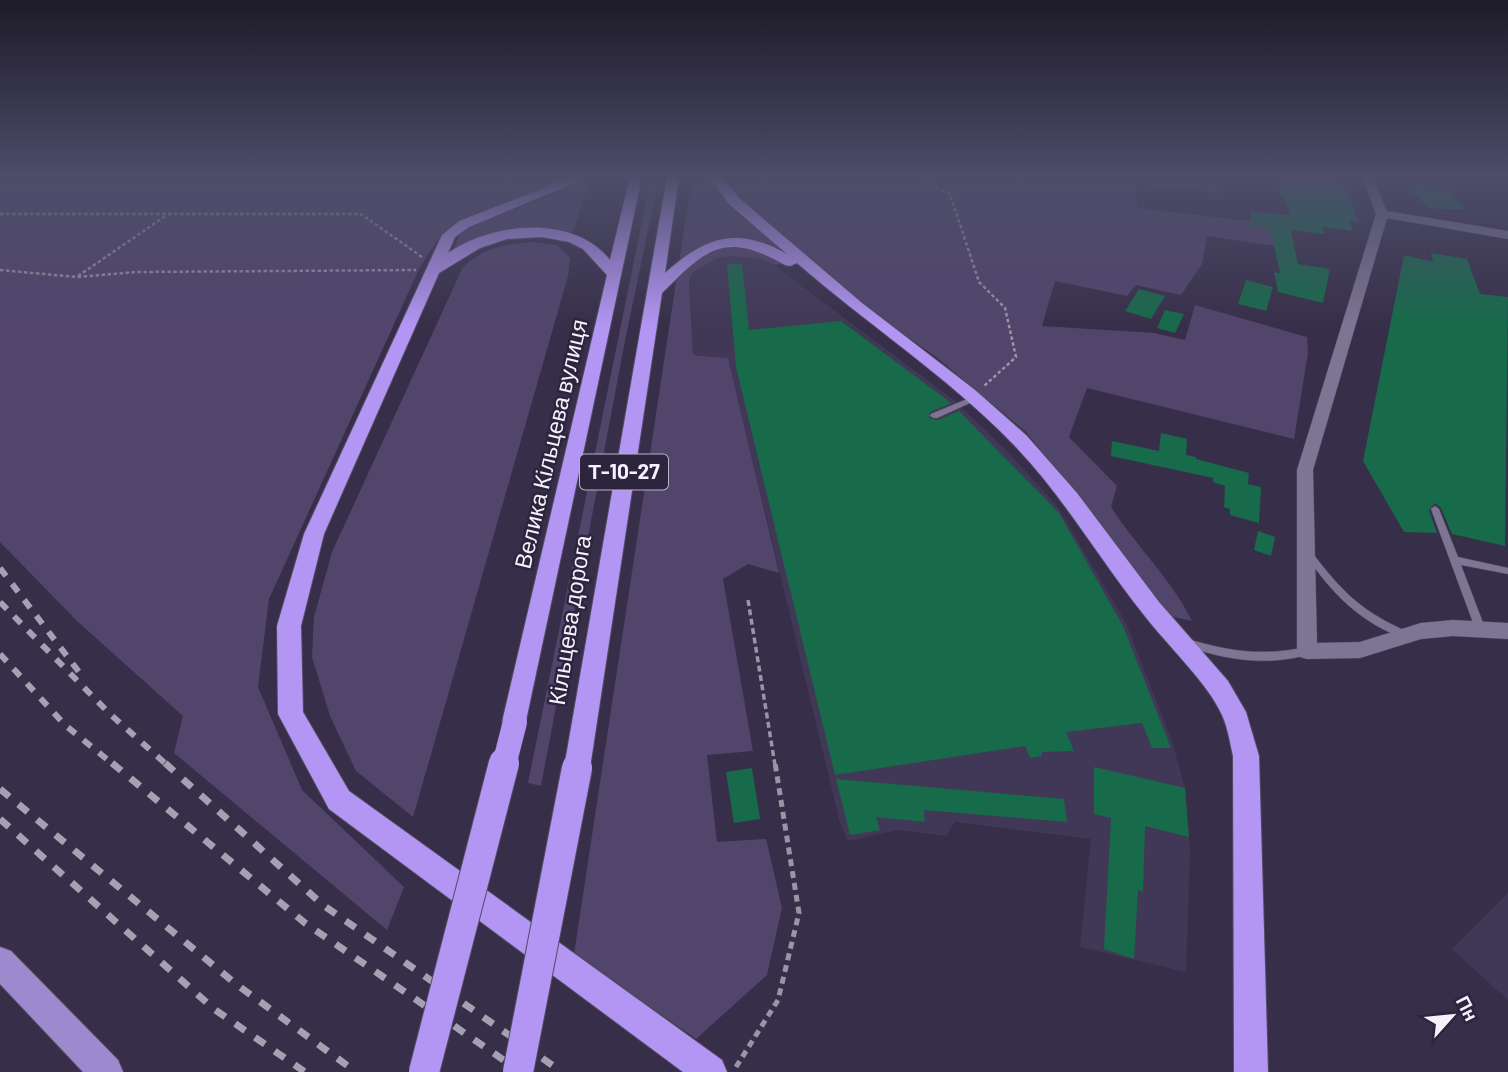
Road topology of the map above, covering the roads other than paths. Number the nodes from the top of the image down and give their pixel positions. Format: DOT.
graph roads {
  1 [pos="460,227"];
  2 [pos="625,227"];
  3 [pos="664,227"];
  4 [pos="764,227"];
  5 [pos="1378,227"];
  6 [pos="1457,227"];
  7 [pos="1508,236"];
  8 [pos="433,268"];
  9 [pos="614,274"];
  10 [pos="653,293"];
  11 [pos="856,306"];
  12 [pos="972,396"];
  13 [pos="934,416"];
  14 [pos="1435,509"];
  15 [pos="1306,551"];
  16 [pos="1455,559"];
  17 [pos="1508,571"];
  18 [pos="1480,628"];
  19 [pos="1508,631"];
  20 [pos="1406,635"];
  21 [pos="1176,639"];
  22 [pos="1307,651"];
  23 [pos="0,962"];
  24 [pos="106,1072"];
  25 [pos="424,1072"];
  26 [pos="518,1072"];
  27 [pos="710,1072"];
  28 [pos="1251,1072"];
  1 -- 8 [label="highway"];
  2 -- 9 [label="highway, Велика Кільцева вулиця / Т-10-27"];
  3 -- 10 [label="highway, Кільцева дорога / Т-10-27"];
  4 -- 11 [label="highway"];
  5 -- 15 [label="street"];
  6 -- 7 [label="street"];
  8 -- 9 [label="highway"];
  8 -- 27 [label="highway"];
  9 -- 25 [label="highway, Велика Кільцева вулиця / Т-10-27, bridge"];
  10 -- 11 [label="highway"];
  10 -- 26 [label="highway, Кільцева дорога / Т-10-27, bridge"];
  11 -- 12 [label="highway"];
  12 -- 13 [label="lane"];
  12 -- 21 [label="highway"];
  14 -- 16 [label="lane"];
  15 -- 20 [label="lane"];
  15 -- 22 [label="street"];
  16 -- 17 [label="lane"];
  16 -- 18 [label="lane"];
  18 -- 19 [label="street"];
  18 -- 20 [label="street"];
  20 -- 22 [label="street"];
  21 -- 22 [label="lane"];
  21 -- 28 [label="highway"];
  23 -- 24 [label="main road"];
}
